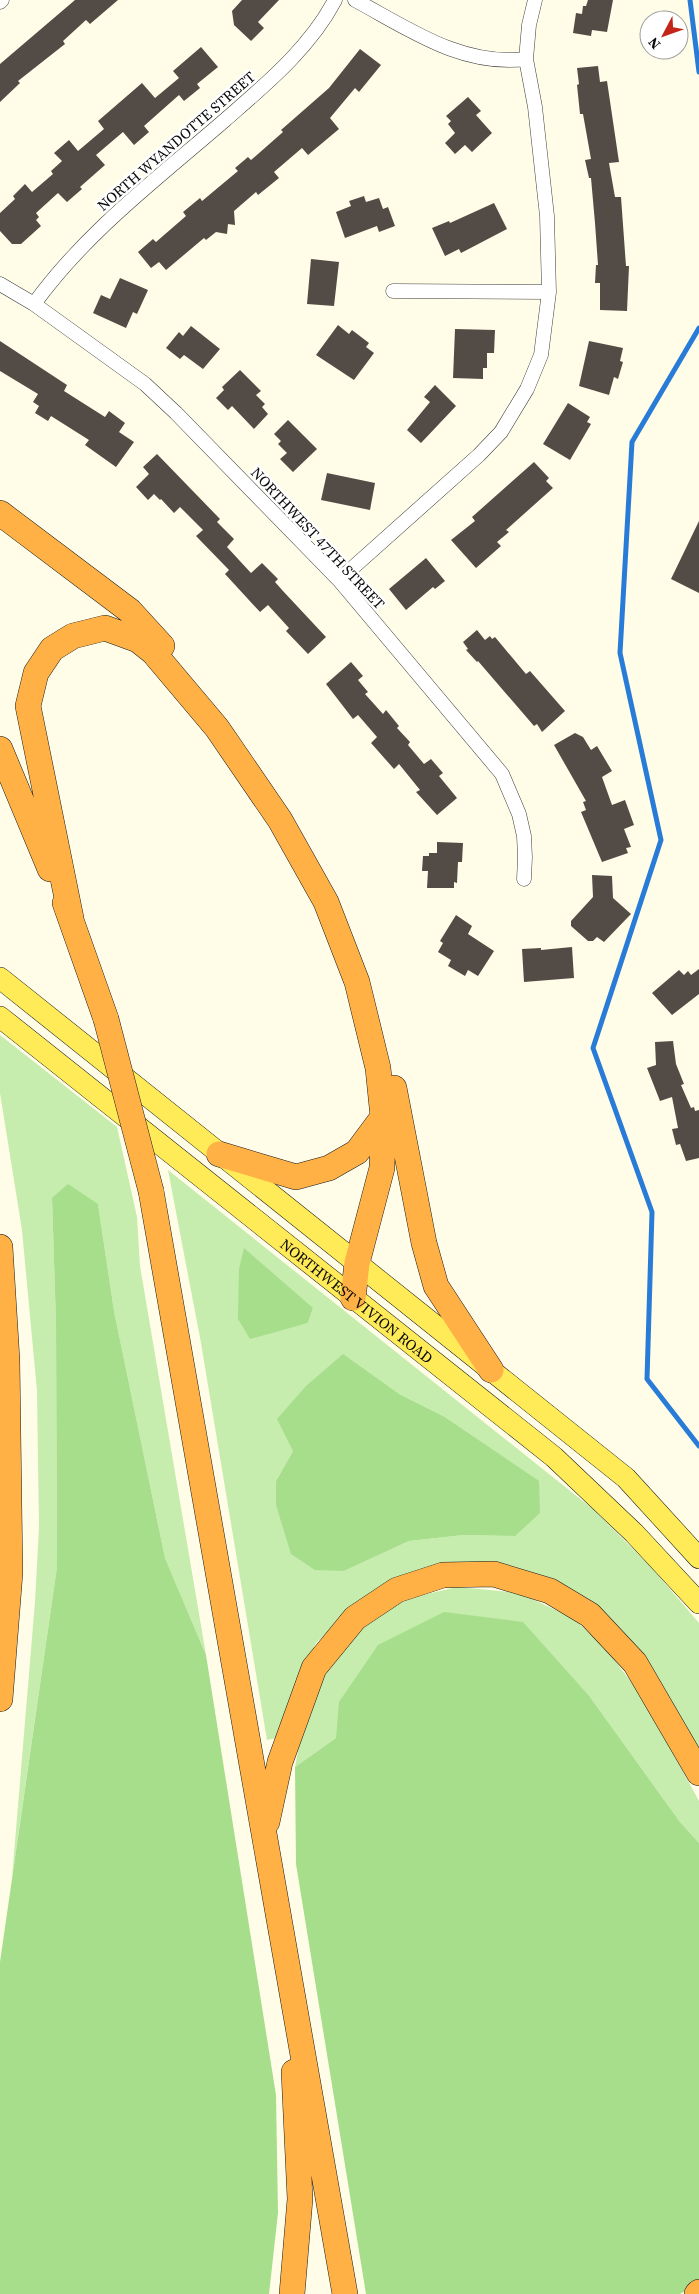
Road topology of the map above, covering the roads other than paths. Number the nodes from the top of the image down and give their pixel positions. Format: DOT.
graph roads {
  1 [pos="335,0"];
  2 [pos="355,0"];
  3 [pos="535,0"];
  4 [pos="526,59"];
  5 [pos="0,284"];
  6 [pos="393,291"];
  7 [pos="549,292"];
  8 [pos="34,304"];
  9 [pos="0,513"];
  10 [pos="339,580"];
  11 [pos="0,749"];
  12 [pos="524,879"];
  13 [pos="71,918"];
  14 [pos="0,978"];
  15 [pos="0,1017"];
  16 [pos="383,1116"];
  17 [pos="219,1154"];
  18 [pos="0,1247"];
  19 [pos="357,1263"];
  20 [pos="353,1298"];
  21 [pos="491,1370"];
  22 [pos="699,1558"];
  23 [pos="699,1603"];
  24 [pos="0,1699"];
  25 [pos="699,1773"];
  26 [pos="264,1834"];
  27 [pos="290,1977"];
  28 [pos="292,2294"];
  29 [pos="345,2294"];
  1 -- 8 [label="street, NORTH WYANDOTTE STREET"];
  2 -- 4 [label="street"];
  3 -- 4 [label="street"];
  4 -- 7 [label="street"];
  5 -- 8 [label="street, NORTHWEST 47TH STREET"];
  6 -- 7 [label="street"];
  7 -- 10 [label="street"];
  8 -- 10 [label="street, NORTHWEST 47TH STREET"];
  9 -- 21 [label="highway"];
  10 -- 12 [label="street, NORTHWEST 47TH STREET"];
  11 -- 13 [label="highway"];
  13 -- 16 [label="highway"];
  13 -- 26 [label="highway, bridge"];
  14 -- 17 [label="main road, NORTHWEST VIVION ROAD"];
  15 -- 20 [label="main road, NORTHWEST VIVION ROAD"];
  16 -- 17 [label="highway"];
  16 -- 19 [label="highway"];
  17 -- 19 [label="main road, NORTHWEST VIVION ROAD"];
  18 -- 24 [label="highway"];
  19 -- 20 [label="highway"];
  19 -- 21 [label="main road, NORTHWEST VIVION ROAD"];
  20 -- 23 [label="main road, NORTHWEST VIVION ROAD"];
  21 -- 22 [label="main road, NORTHWEST VIVION ROAD"];
  25 -- 26 [label="highway"];
  26 -- 27 [label="highway"];
  27 -- 28 [label="highway"];
  27 -- 29 [label="highway"];
}
